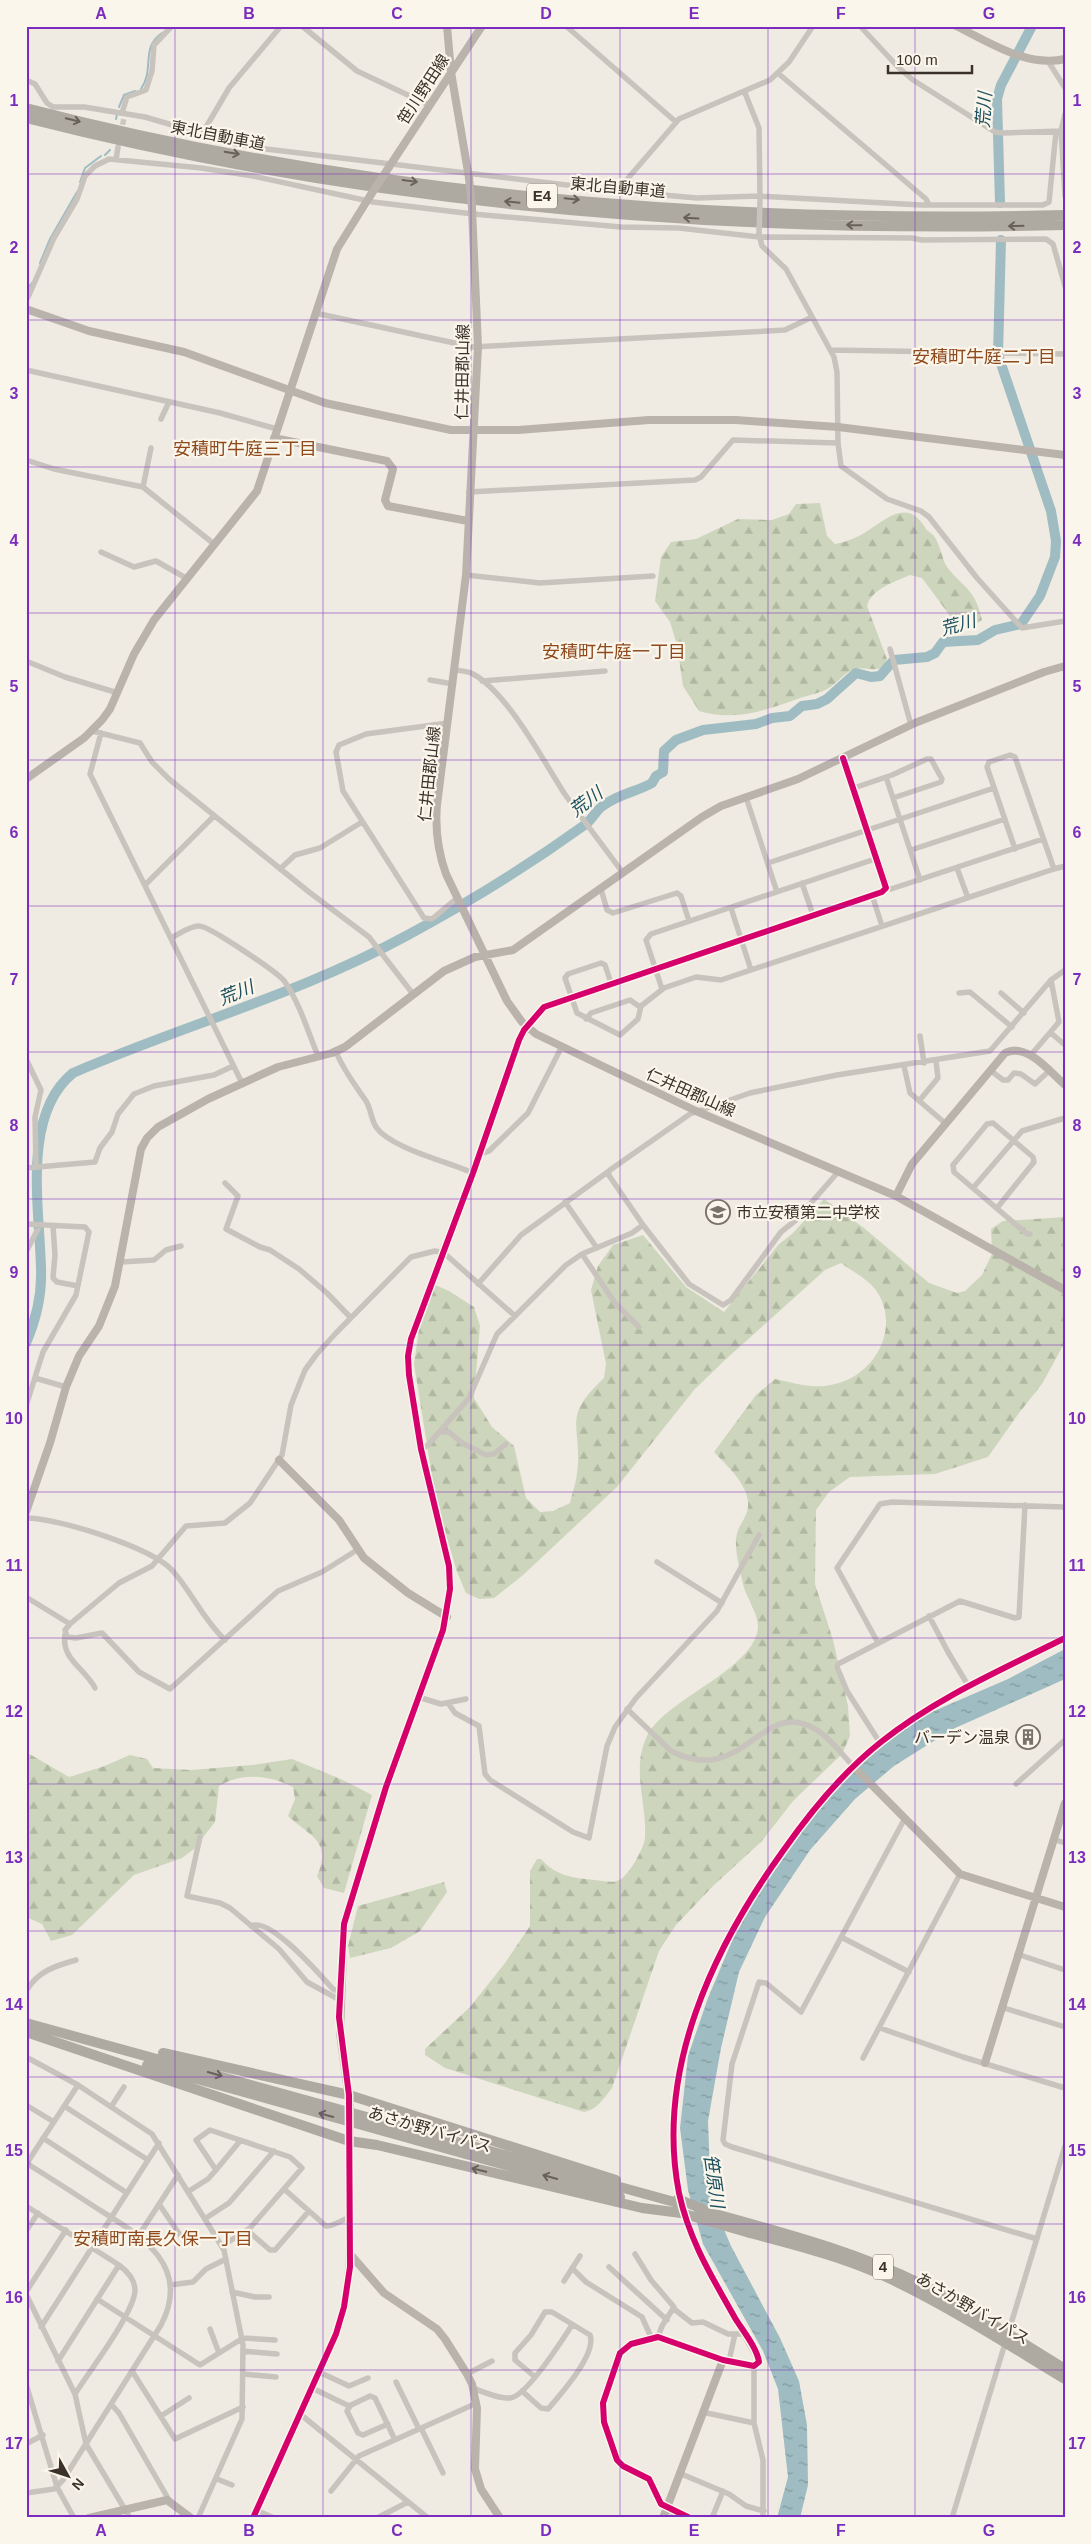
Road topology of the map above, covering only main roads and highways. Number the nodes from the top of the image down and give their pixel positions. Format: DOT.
graph roads {
  1 [pos="26,108"];
  2 [pos="26,118"];
  3 [pos="1065,215"];
  4 [pos="1065,225"];
  5 [pos="26,2023"];
  6 [pos="26,2032"];
  7 [pos="84,2039"];
  8 [pos="679,2205"];
  9 [pos="749,2228"];
  10 [pos="1006,2338"];
  11 [pos="1065,2369"];
  12 [pos="1065,2379"];
  1 -- 3 [label="highway, 東北自動車道 / E4, one-way"];
  4 -- 2 [label="highway, 東北自動車道 / E4, one-way"];
  5 -- 7 [label="highway, あさか野バイパス / 4"];
  8 -- 6 [label="highway, あさか野バイパス / 4, one-way"];
  8 -- 6 [label="highway, one-way"];
  7 -- 8 [label="highway, あさか野バイパス / 4, one-way"];
  7 -- 8 [label="highway"];
  8 -- 9 [label="highway, あさか野バイパス / 4, bridge"];
  8 -- 9 [label="highway, あさか野バイパス / 4, bridge"];
  9 -- 10 [label="highway, あさか野バイパス / 4"];
  10 -- 11 [label="highway, あさか野バイパス / 4"];
  10 -- 12 [label="highway, あさか野バイパス / 4"];
}
